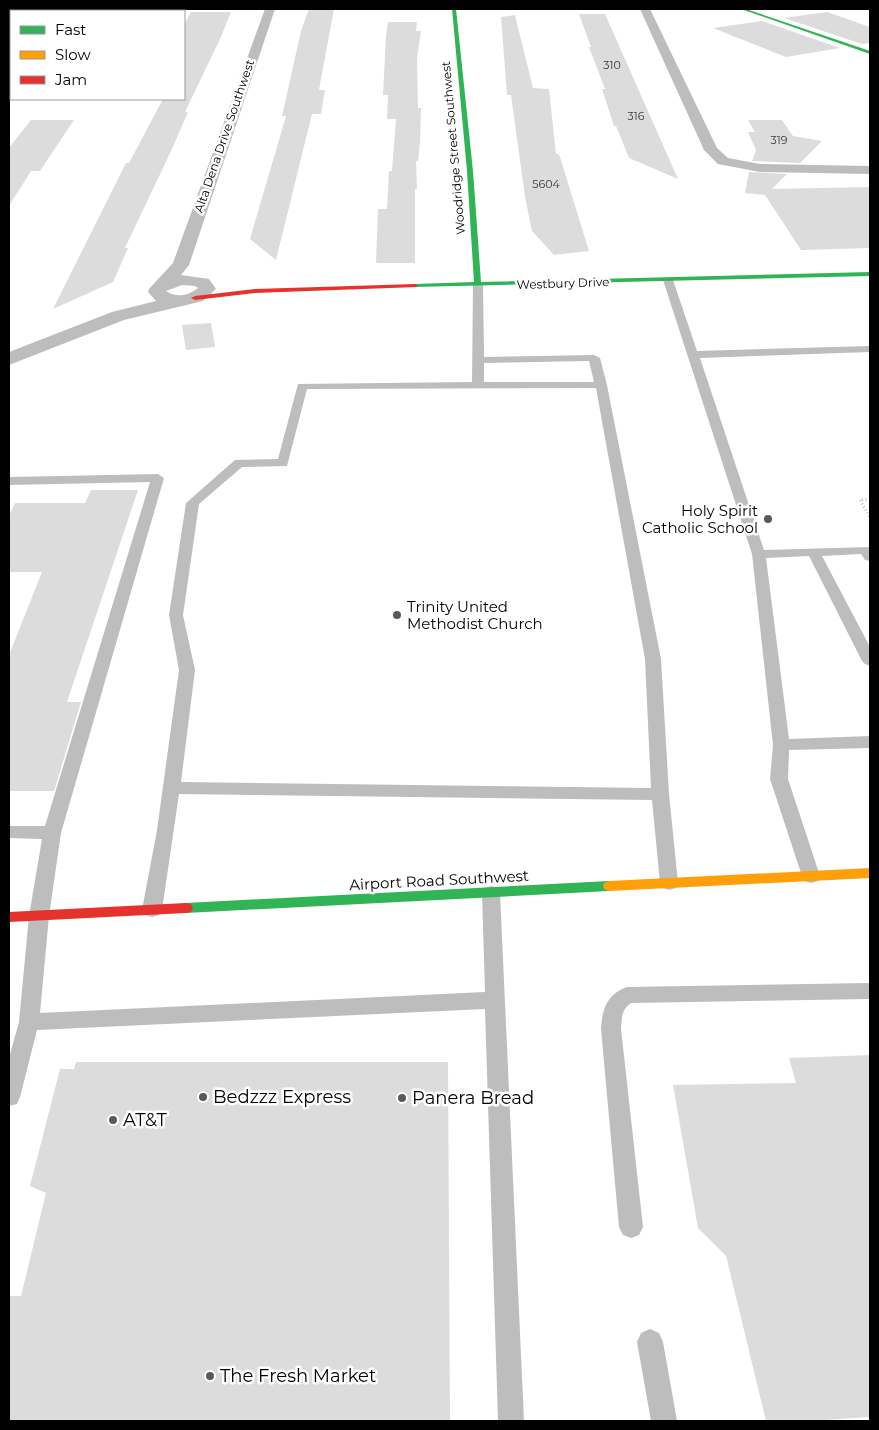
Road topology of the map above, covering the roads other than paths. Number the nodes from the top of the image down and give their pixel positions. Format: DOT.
graph roads {
  1 [pos="270,9"];
  2 [pos="454,9"];
  3 [pos="645,9"];
  4 [pos="744,9"];
  5 [pos="870,53"];
  6 [pos="870,170"];
  7 [pos="181,264"];
  8 [pos="870,274"];
  9 [pos="668,280"];
  10 [pos="478,285"];
  11 [pos="159,289"];
  12 [pos="194,291"];
  13 [pos="255,291"];
  14 [pos="118,316"];
  15 [pos="870,349"];
  16 [pos="692,355"];
  17 [pos="9,358"];
  18 [pos="478,360"];
  19 [pos="478,385"];
  20 [pos="601,385"];
  21 [pos="9,481"];
  22 [pos="814,553"];
  23 [pos="759,554"];
  24 [pos="870,558"];
  25 [pos="870,661"];
  26 [pos="870,742"];
  27 [pos="781,745"];
  28 [pos="171,788"];
  29 [pos="660,794"];
  30 [pos="9,832"];
  31 [pos="52,833"];
  32 [pos="870,873"];
  33 [pos="811,876"];
  34 [pos="669,883"];
  35 [pos="491,893"];
  36 [pos="152,910"];
  37 [pos="39,916"];
  38 [pos="9,918"];
  39 [pos="870,991"];
  40 [pos="495,1000"];
  41 [pos="29,1022"];
  42 [pos="15,1051"];
  43 [pos="9,1096"];
  44 [pos="631,1227"];
  45 [pos="650,1342"];
  46 [pos="511,1421"];
  47 [pos="664,1421"];
  1 -- 7 [label="street, Alta Dena Drive Southwest"];
  2 -- 10 [label="street, Woodridge Street Southwest"];
  3 -- 6 [label="street"];
  4 -- 5 [label="street"];
  7 -- 11 [label="street, Alta Dena Drive Southwest"];
  7 -- 12 [label="street"];
  8 -- 9 [label="street, Westbury Drive"];
  9 -- 10 [label="street, Westbury Drive"];
  9 -- 16 [label="lane"];
  10 -- 13 [label="street, Westbury Drive"];
  10 -- 18 [label="lane"];
  11 -- 12 [label="street"];
  11 -- 12 [label="street"];
  11 -- 14 [label="street, Westbury Drive"];
  12 -- 13 [label="street, Westbury Drive"];
  12 -- 14 [label="street, Westbury Drive"];
  14 -- 17 [label="street, Westbury Drive"];
  15 -- 16 [label="lane"];
  16 -- 23 [label="lane"];
  18 -- 19 [label="lane"];
  18 -- 20 [label="lane"];
  19 -- 20 [label="lane"];
  19 -- 28 [label="lane"];
  20 -- 29 [label="lane"];
  21 -- 31 [label="lane"];
  22 -- 23 [label="lane"];
  22 -- 24 [label="lane"];
  22 -- 25 [label="lane"];
  23 -- 27 [label="lane"];
  26 -- 27 [label="lane"];
  27 -- 33 [label="lane"];
  28 -- 29 [label="lane"];
  28 -- 36 [label="lane"];
  29 -- 34 [label="lane"];
  30 -- 31 [label="lane"];
  31 -- 37 [label="lane"];
  32 -- 33 [label="street, Airport Road Southwest"];
  33 -- 34 [label="street, Airport Road Southwest"];
  34 -- 35 [label="street, Airport Road Southwest"];
  35 -- 36 [label="street, Airport Road Southwest"];
  35 -- 40 [label="lane"];
  36 -- 37 [label="street, Airport Road Southwest"];
  37 -- 38 [label="street, Airport Road Southwest"];
  37 -- 41 [label="lane"];
  39 -- 44 [label="lane"];
  40 -- 41 [label="lane"];
  40 -- 46 [label="lane"];
  41 -- 42 [label="lane"];
  42 -- 43 [label="lane"];
  45 -- 47 [label="lane"];
}
